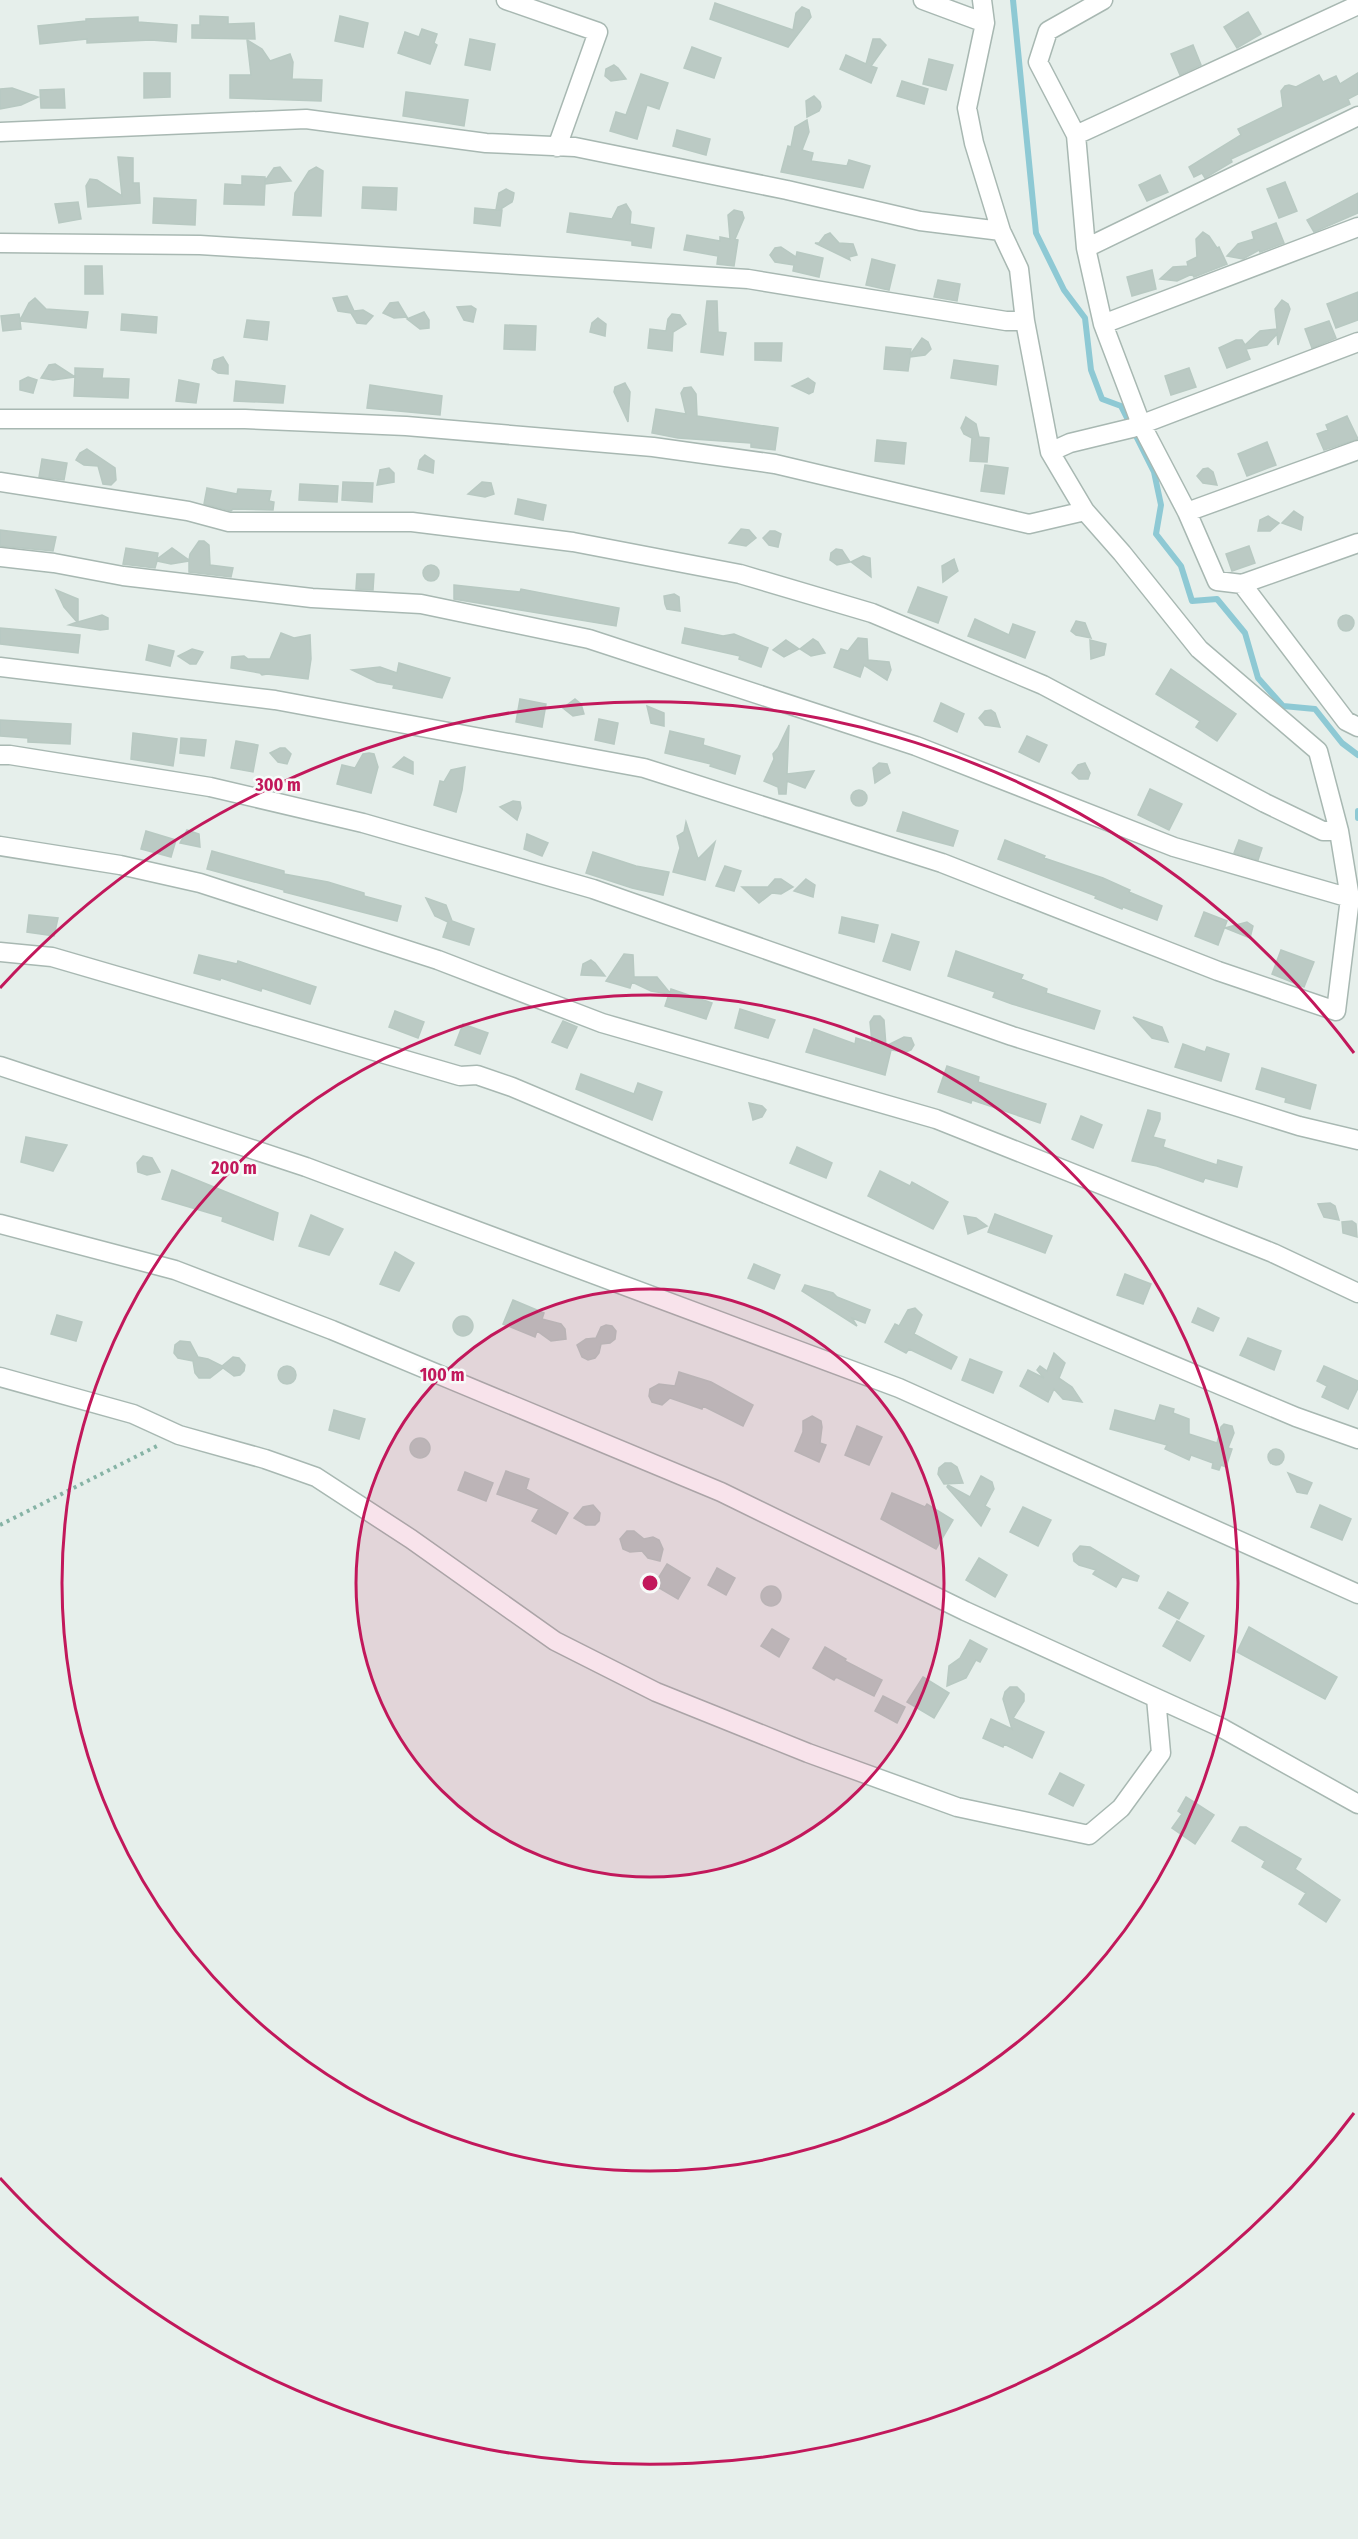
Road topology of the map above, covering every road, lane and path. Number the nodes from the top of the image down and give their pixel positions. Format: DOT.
graph roads {
  1 [pos="506,0"];
  2 [pos="923,0"];
  3 [pos="982,0"];
  4 [pos="1104,0"];
  5 [pos="1358,5"];
  6 [pos="985,23"];
  7 [pos="1358,116"];
  8 [pos="0,132"];
  9 [pos="1076,135"];
  10 [pos="557,147"];
  11 [pos="1358,227"];
  12 [pos="1001,231"];
  13 [pos="0,243"];
  14 [pos="1086,248"];
  15 [pos="1025,321"];
  16 [pos="1103,324"];
  17 [pos="1358,342"];
  18 [pos="0,419"];
  19 [pos="1141,424"];
  20 [pos="1358,450"];
  21 [pos="1050,452"];
  22 [pos="0,482"];
  23 [pos="1085,511"];
  24 [pos="1187,512"];
  25 [pos="1358,543"];
  26 [pos="0,557"];
  27 [pos="1242,584"];
  28 [pos="0,667"];
  29 [pos="1358,727"];
  30 [pos="0,755"];
  31 [pos="1339,831"];
  32 [pos="0,846"];
  33 [pos="1350,898"];
  34 [pos="0,952"];
  35 [pos="0,1066"];
  36 [pos="1358,1140"];
  37 [pos="0,1224"];
  38 [pos="1358,1293"];
  39 [pos="0,1377"];
  40 [pos="179,1435"];
  41 [pos="1358,1439"];
  42 [pos="0,1525"];
  43 [pos="1358,1594"];
  44 [pos="1156,1698"];
  45 [pos="1358,1804"];
  1 -- 10 [label="street"];
  2 -- 6 [label="street"];
  3 -- 6 [label="street"];
  4 -- 9 [label="street"];
  5 -- 9 [label="street"];
  6 -- 12 [label="street"];
  7 -- 14 [label="street"];
  8 -- 10 [label="street"];
  9 -- 14 [label="street"];
  10 -- 12 [label="street"];
  11 -- 16 [label="street"];
  12 -- 15 [label="street"];
  13 -- 15 [label="street"];
  14 -- 16 [label="street"];
  15 -- 21 [label="street"];
  16 -- 19 [label="street"];
  17 -- 19 [label="street"];
  18 -- 23 [label="street"];
  19 -- 21 [label="street"];
  19 -- 24 [label="street"];
  20 -- 24 [label="street"];
  21 -- 23 [label="street"];
  22 -- 31 [label="street"];
  23 -- 31 [label="street"];
  24 -- 27 [label="street"];
  25 -- 27 [label="street"];
  26 -- 33 [label="street"];
  27 -- 29 [label="street"];
  28 -- 33 [label="street"];
  30 -- 36 [label="street"];
  31 -- 33 [label="street"];
  32 -- 38 [label="street"];
  34 -- 41 [label="street"];
  35 -- 43 [label="street"];
  37 -- 44 [label="street"];
  39 -- 40 [label="street"];
  40 -- 42 [label="path"];
  40 -- 44 [label="street"];
  44 -- 45 [label="street"];
}
